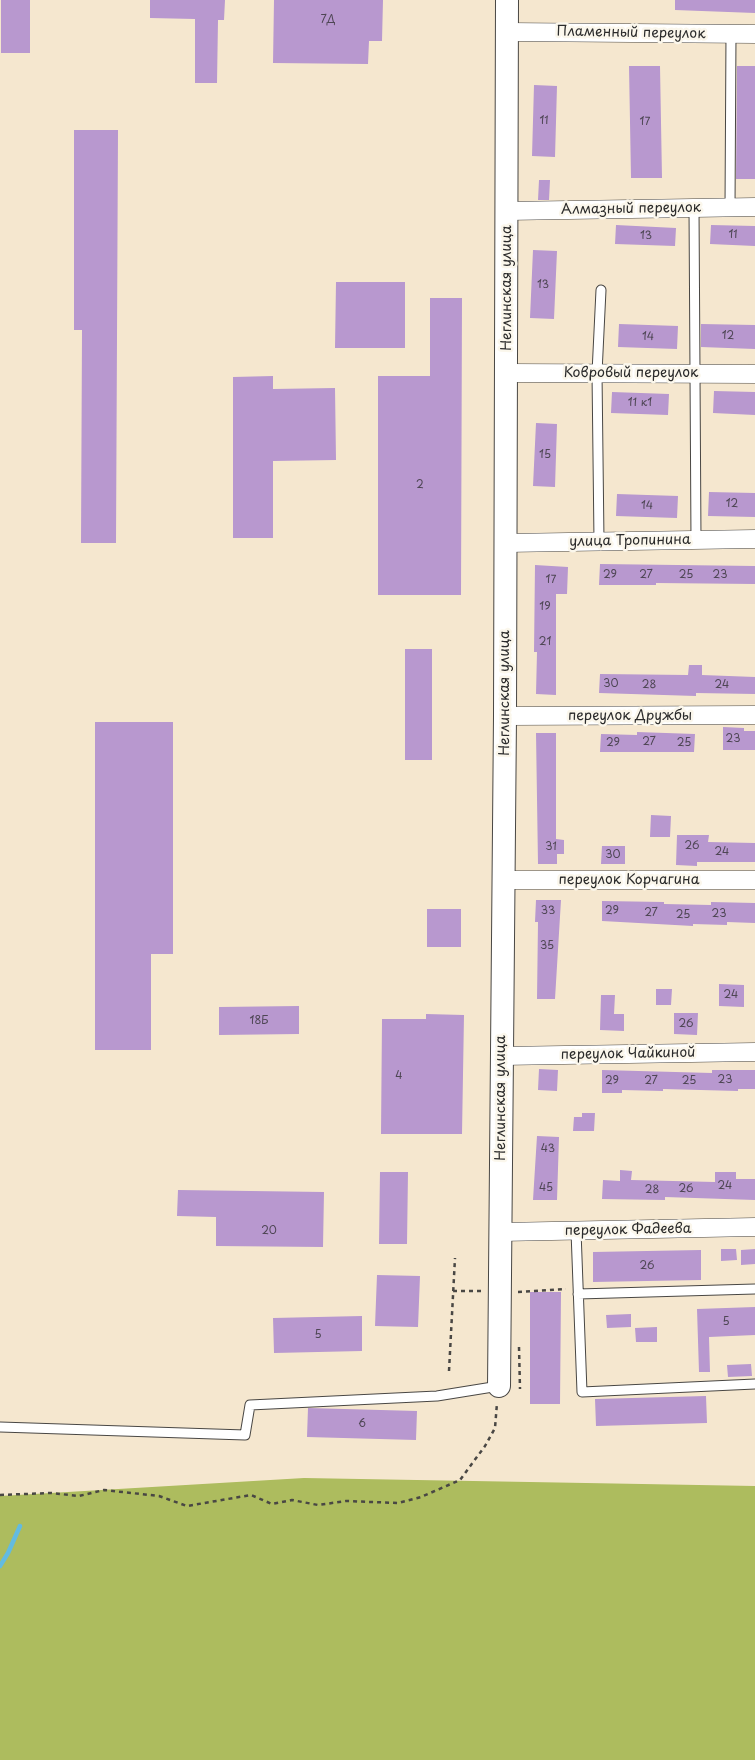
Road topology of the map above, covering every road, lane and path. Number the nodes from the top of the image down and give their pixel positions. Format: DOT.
graph roads {
  1 [pos="507,0"];
  2 [pos="508,32"];
  3 [pos="731,34"];
  4 [pos="755,34"];
  5 [pos="755,207"];
  6 [pos="694,208"];
  7 [pos="730,208"];
  8 [pos="507,210"];
  9 [pos="602,290"];
  10 [pos="506,373"];
  11 [pos="597,373"];
  12 [pos="696,373"];
  13 [pos="755,374"];
  14 [pos="755,539"];
  15 [pos="696,540"];
  16 [pos="599,541"];
  17 [pos="506,543"];
  18 [pos="755,715"];
  19 [pos="505,716"];
  20 [pos="503,880"];
  21 [pos="755,880"];
  22 [pos="755,1052"];
  23 [pos="501,1056"];
  24 [pos="755,1227"];
  25 [pos="576,1231"];
  26 [pos="500,1232"];
  27 [pos="455,1258"];
  28 [pos="755,1289"];
  29 [pos="578,1291"];
  30 [pos="518,1300"];
  31 [pos="519,1340"];
  32 [pos="450,1371"];
  33 [pos="755,1384"];
  34 [pos="509,1387"];
  35 [pos="0,1428"];
  36 [pos="0,1495"];
  1 -- 2 [label="street, Неглинская улица"];
  2 -- 3 [label="street, Пламенный переулок"];
  2 -- 8 [label="street, Неглинская улица"];
  3 -- 4 [label="street, Пламенный переулок"];
  3 -- 7 [label="lane"];
  5 -- 7 [label="street, Алмазный переулок"];
  6 -- 7 [label="street, Алмазный переулок"];
  6 -- 8 [label="street, Алмазный переулок"];
  6 -- 12 [label="lane"];
  8 -- 10 [label="street, Неглинская улица"];
  9 -- 11 [label="lane"];
  10 -- 11 [label="street, Ковровый переулок"];
  10 -- 17 [label="street, Неглинская улица"];
  11 -- 12 [label="street, Ковровый переулок"];
  11 -- 16 [label="lane"];
  12 -- 13 [label="street, Ковровый переулок"];
  12 -- 15 [label="lane"];
  14 -- 15 [label="street, улица Тропинина"];
  15 -- 16 [label="street, улица Тропинина"];
  16 -- 17 [label="street, улица Тропинина"];
  17 -- 19 [label="street, Неглинская улица"];
  18 -- 19 [label="street, переулок Дружбы"];
  19 -- 20 [label="street, Неглинская улица"];
  20 -- 21 [label="street, переулок Корчагина"];
  20 -- 23 [label="street, Неглинская улица"];
  22 -- 23 [label="street, переулок Чайкиной"];
  23 -- 26 [label="street, Неглинская улица"];
  24 -- 25 [label="street, переулок Фадеева"];
  25 -- 26 [label="street, переулок Фадеева"];
  25 -- 29 [label="lane"];
  26 -- 34 [label="street, Неглинская улица"];
  27 -- 32 [label="path"];
  28 -- 29 [label="lane"];
  29 -- 30 [label="path"];
  29 -- 33 [label="lane"];
  31 -- 34 [label="path"];
  34 -- 35 [label="lane"];
  34 -- 36 [label="path"];
}
